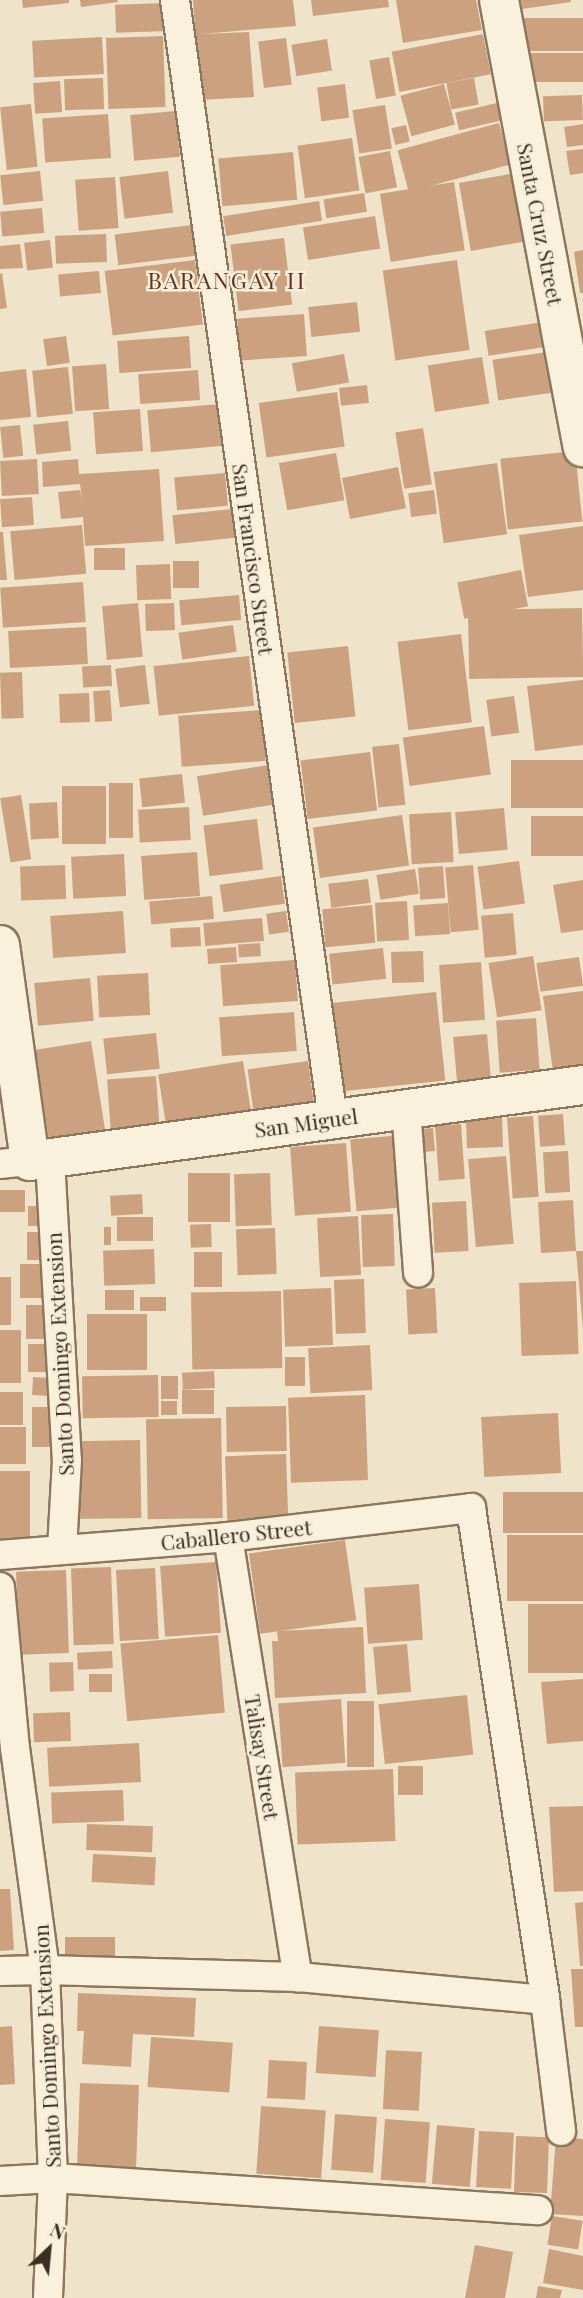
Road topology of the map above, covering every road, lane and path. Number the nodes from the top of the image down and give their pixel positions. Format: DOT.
graph roads {
  1 [pos="175,0"];
  2 [pos="499,0"];
  3 [pos="583,447"];
  4 [pos="0,945"];
  5 [pos="583,1085"];
  6 [pos="405,1108"];
  7 [pos="333,1118"];
  8 [pos="26,1161"];
  9 [pos="418,1273"];
  10 [pos="228,1537"];
  11 [pos="62,1550"];
  12 [pos="0,1555"];
  13 [pos="0,1587"];
  14 [pos="8,1749"];
  15 [pos="45,1970"];
  16 [pos="0,1971"];
  17 [pos="298,1977"];
  18 [pos="545,2000"];
  19 [pos="561,2131"];
  20 [pos="53,2178"];
  21 [pos="0,2180"];
  22 [pos="538,2210"];
  23 [pos="48,2298"];
  1 -- 7 [label="street, San Francisco Street"];
  2 -- 3 [label="main road, Santa Cruz Street"];
  4 -- 8 [label="main road"];
  5 -- 6 [label="main road, San Miguel"];
  6 -- 7 [label="main road, San Miguel"];
  6 -- 9 [label="street"];
  7 -- 8 [label="main road, San Miguel"];
  8 -- 11 [label="street, Santo Domingo Extension"];
  10 -- 11 [label="street, Caballero Street"];
  10 -- 17 [label="street, Talisay Street"];
  10 -- 18 [label="street, Caballero Street"];
  11 -- 12 [label="street, Caballero Street"];
  13 -- 14 [label="street, Santo Domingo Extension"];
  14 -- 15 [label="street, Santo Domingo Extension"];
  15 -- 16 [label="street"];
  15 -- 17 [label="street"];
  15 -- 20 [label="street, Santo Domingo Extension"];
  17 -- 18 [label="street"];
  18 -- 19 [label="street"];
  20 -- 21 [label="street"];
  20 -- 22 [label="street"];
  20 -- 23 [label="street, Santo Domingo Extension"];
}
